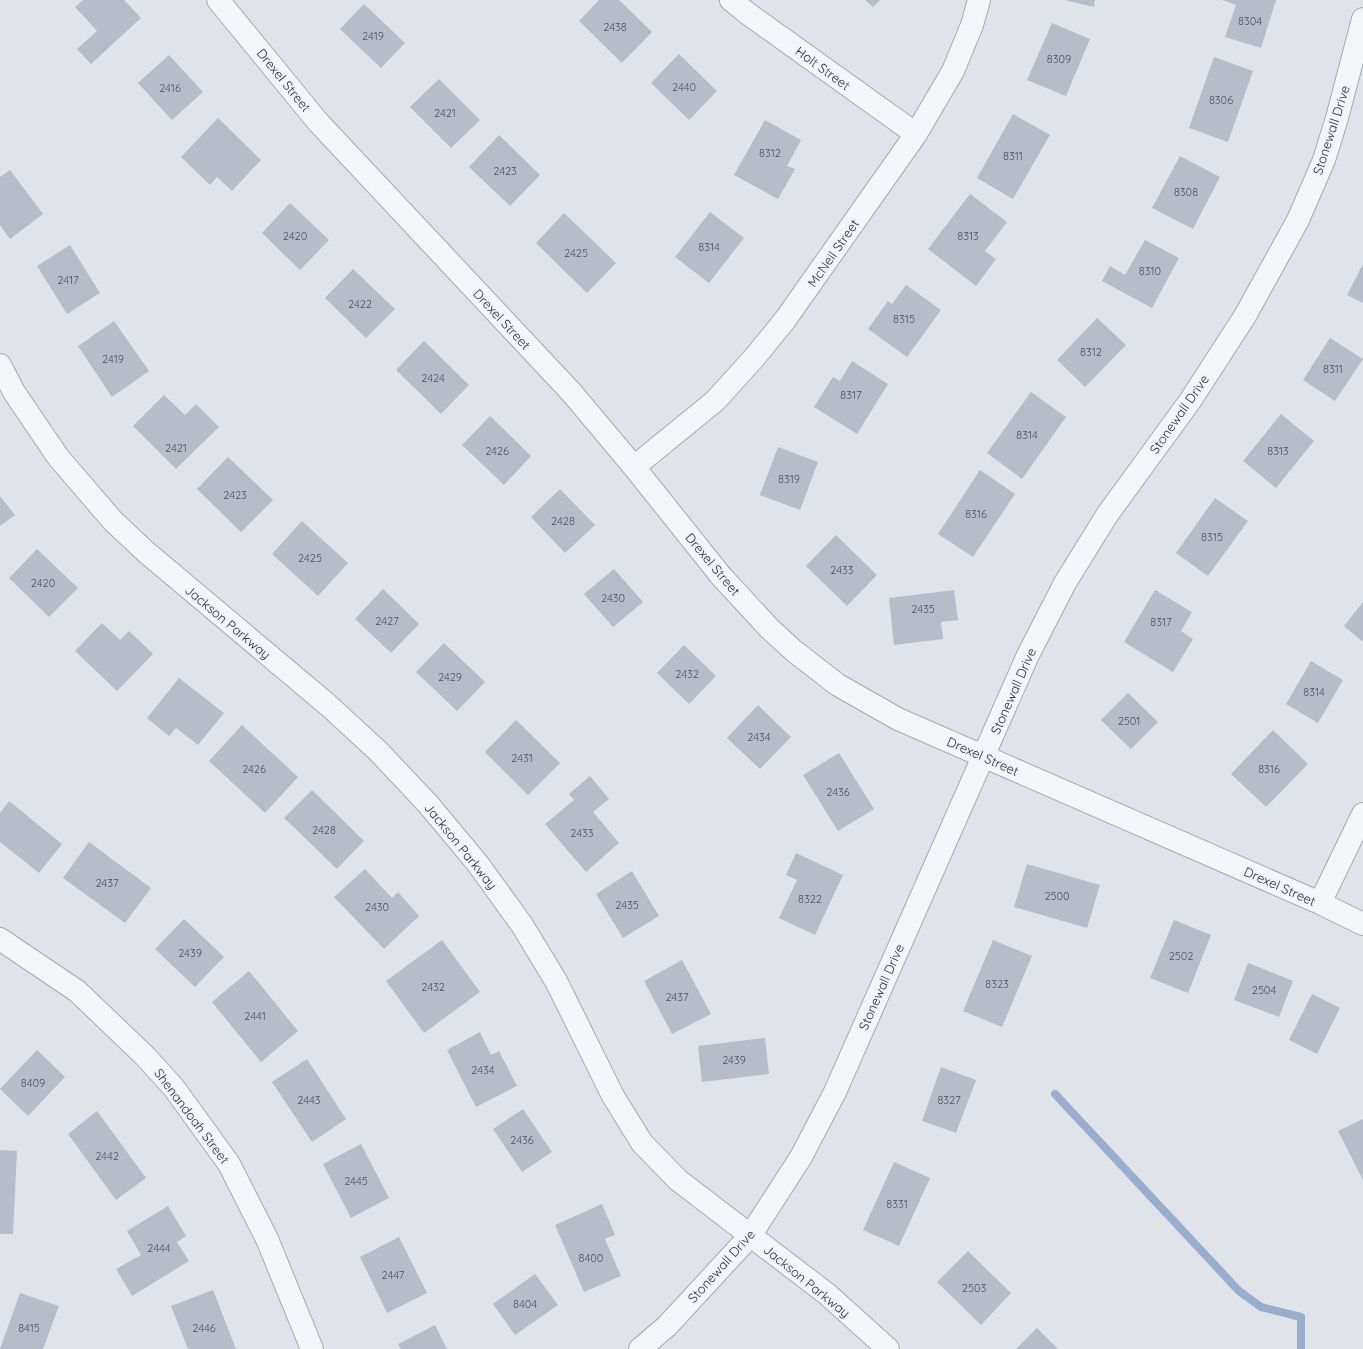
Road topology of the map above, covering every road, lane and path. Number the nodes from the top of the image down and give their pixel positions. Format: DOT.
graph roads {
  1 [pos="218,0"];
  2 [pos="731,0"];
  3 [pos="979,0"];
  4 [pos="1363,19"];
  5 [pos="916,134"];
  6 [pos="0,365"];
  7 [pos="634,467"];
  8 [pos="983,756"];
  9 [pos="1363,814"];
  10 [pos="1320,903"];
  11 [pos="1363,924"];
  12 [pos="2,944"];
  13 [pos="750,1236"];
  14 [pos="312,1349"];
  15 [pos="640,1349"];
  16 [pos="888,1349"];
  1 -- 7 [label="street, Drexel Street"];
  2 -- 5 [label="street, Holt Street"];
  3 -- 5 [label="street, McNeil Street"];
  4 -- 8 [label="street, Stonewall Drive"];
  5 -- 7 [label="street, McNeil Street"];
  6 -- 13 [label="street, Jackson Parkway"];
  7 -- 8 [label="street, Drexel Street"];
  8 -- 10 [label="street, Drexel Street"];
  8 -- 13 [label="street, Stonewall Drive"];
  9 -- 10 [label="street"];
  10 -- 11 [label="street, Drexel Street"];
  12 -- 14 [label="street, Shenandoah Street"];
  13 -- 15 [label="street, Stonewall Drive"];
  13 -- 16 [label="street, Jackson Parkway"];
}
